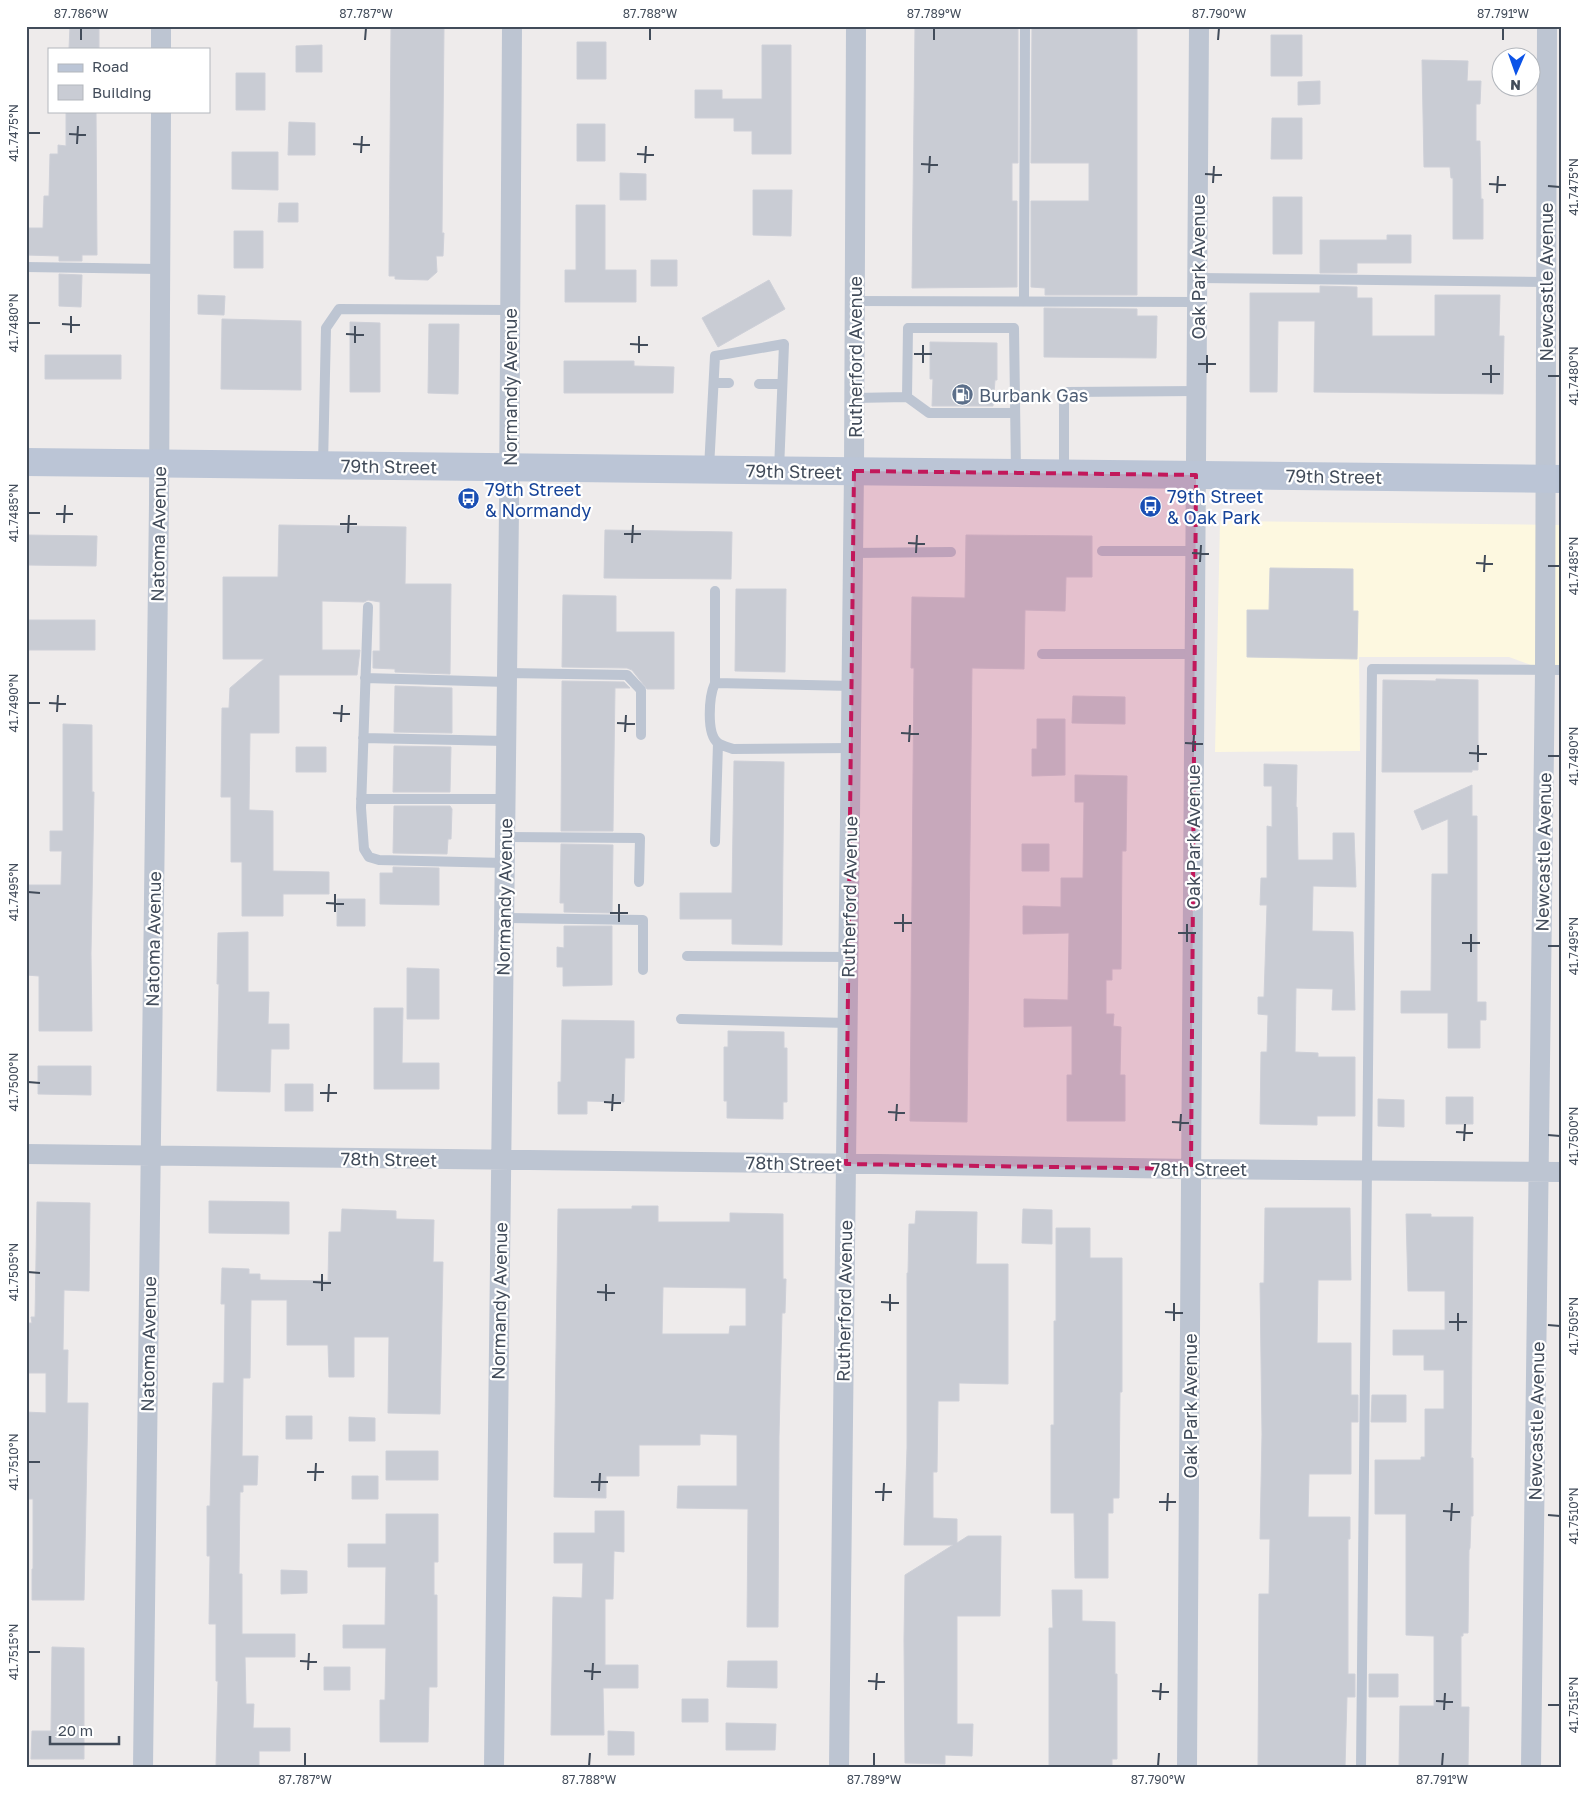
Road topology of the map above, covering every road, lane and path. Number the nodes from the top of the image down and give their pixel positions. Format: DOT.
graph roads {
  1 [pos="161,26"];
  2 [pos="512,26"];
  3 [pos="856,26"];
  4 [pos="1025,26"];
  5 [pos="1199,26"];
  6 [pos="1547,26"];
  7 [pos="161,48"];
  8 [pos="161,112"];
  9 [pos="26,267"];
  10 [pos="160,269"];
  11 [pos="1198,278"];
  12 [pos="1546,282"];
  13 [pos="855,301"];
  14 [pos="1024,301"];
  15 [pos="1197,302"];
  16 [pos="510,310"];
  17 [pos="714,382"];
  18 [pos="729,383"];
  19 [pos="759,384"];
  20 [pos="782,384"];
  21 [pos="1197,392"];
  22 [pos="907,397"];
  23 [pos="854,398"];
  24 [pos="1015,413"];
  25 [pos="26,462"];
  26 [pos="159,464"];
  27 [pos="323,466"];
  28 [pos="510,468"];
  29 [pos="709,470"];
  30 [pos="779,471"];
  31 [pos="854,471"];
  32 [pos="1016,473"];
  33 [pos="1064,474"];
  34 [pos="1196,475"];
  35 [pos="1553,479"];
  36 [pos="1102,551"];
  37 [pos="1195,551"];
  38 [pos="950,552"];
  39 [pos="854,553"];
  40 [pos="715,591"];
  41 [pos="368,607"];
  42 [pos="1042,654"];
  43 [pos="1195,654"];
  44 [pos="1553,670"];
  45 [pos="507,677"];
  46 [pos="366,678"];
  47 [pos="715,683"];
  48 [pos="852,686"];
  49 [pos="641,735"];
  50 [pos="363,738"];
  51 [pos="506,741"];
  52 [pos="718,743"];
  53 [pos="851,748"];
  54 [pos="361,799"];
  55 [pos="506,799"];
  56 [pos="505,837"];
  57 [pos="715,842"];
  58 [pos="505,863"];
  59 [pos="639,882"];
  60 [pos="504,918"];
  61 [pos="687,956"];
  62 [pos="848,957"];
  63 [pos="643,970"];
  64 [pos="680,1019"];
  65 [pos="848,1023"];
  66 [pos="26,1154"];
  67 [pos="150,1155"];
  68 [pos="501,1160"];
  69 [pos="846,1164"];
  70 [pos="1191,1169"];
  71 [pos="1366,1170"];
  72 [pos="1539,1172"];
  73 [pos="1562,1172"];
  74 [pos="142,1767"];
  75 [pos="494,1767"];
  76 [pos="839,1767"];
  77 [pos="1187,1767"];
  78 [pos="1360,1767"];
  79 [pos="1531,1767"];
  1 -- 7 [label="street"];
  2 -- 16 [label="street, Normandy Avenue"];
  3 -- 13 [label="street, Rutherford Avenue"];
  4 -- 14 [label="lane"];
  5 -- 11 [label="street, Oak Park Avenue"];
  6 -- 12 [label="street, Newcastle Avenue"];
  8 -- 10 [label="street, Natoma Avenue"];
  9 -- 10 [label="lane"];
  10 -- 26 [label="street, Natoma Avenue"];
  11 -- 12 [label="lane"];
  11 -- 15 [label="street, Oak Park Avenue"];
  12 -- 35 [label="street, Newcastle Avenue"];
  13 -- 14 [label="lane"];
  13 -- 23 [label="street, Rutherford Avenue"];
  14 -- 15 [label="lane"];
  15 -- 21 [label="street, Oak Park Avenue"];
  16 -- 27 [label="lane"];
  16 -- 28 [label="street, Normandy Avenue"];
  17 -- 18 [label="lane"];
  17 -- 20 [label="lane"];
  17 -- 29 [label="lane"];
  19 -- 20 [label="lane"];
  20 -- 30 [label="lane"];
  21 -- 33 [label="lane"];
  21 -- 34 [label="street, Oak Park Avenue"];
  22 -- 23 [label="lane"];
  22 -- 24 [label="lane"];
  22 -- 24 [label="lane"];
  23 -- 31 [label="street, Rutherford Avenue"];
  24 -- 32 [label="lane"];
  25 -- 26 [label="main road, 79th Street"];
  26 -- 27 [label="main road, 79th Street"];
  26 -- 67 [label="street, Natoma Avenue"];
  27 -- 28 [label="main road, 79th Street"];
  28 -- 29 [label="main road, 79th Street"];
  28 -- 45 [label="street, Normandy Avenue"];
  29 -- 30 [label="main road, 79th Street"];
  30 -- 31 [label="main road, 79th Street"];
  31 -- 32 [label="main road, 79th Street"];
  31 -- 39 [label="street, Rutherford Avenue"];
  32 -- 33 [label="main road, 79th Street"];
  33 -- 34 [label="main road, 79th Street"];
  34 -- 35 [label="main road, 79th Street"];
  34 -- 37 [label="street, Oak Park Avenue"];
  35 -- 44 [label="street, Newcastle Avenue"];
  36 -- 37 [label="lane"];
  37 -- 43 [label="street, Oak Park Avenue"];
  38 -- 39 [label="lane"];
  39 -- 48 [label="street, Rutherford Avenue"];
  40 -- 47 [label="lane"];
  41 -- 46 [label="lane"];
  42 -- 43 [label="lane"];
  43 -- 70 [label="street, Oak Park Avenue"];
  44 -- 71 [label="lane"];
  44 -- 72 [label="street, Newcastle Avenue"];
  45 -- 46 [label="lane"];
  45 -- 49 [label="lane"];
  45 -- 51 [label="street, Normandy Avenue"];
  46 -- 50 [label="lane"];
  47 -- 48 [label="lane"];
  47 -- 52 [label="lane"];
  48 -- 53 [label="street, Rutherford Avenue"];
  50 -- 51 [label="lane"];
  50 -- 54 [label="lane"];
  51 -- 55 [label="street, Normandy Avenue"];
  52 -- 53 [label="lane"];
  52 -- 57 [label="lane"];
  53 -- 62 [label="street, Rutherford Avenue"];
  54 -- 55 [label="lane"];
  54 -- 58 [label="lane"];
  55 -- 56 [label="street, Normandy Avenue"];
  56 -- 58 [label="street, Normandy Avenue"];
  56 -- 59 [label="lane"];
  58 -- 60 [label="street, Normandy Avenue"];
  60 -- 63 [label="lane"];
  60 -- 68 [label="street, Normandy Avenue"];
  61 -- 62 [label="lane"];
  62 -- 65 [label="street, Rutherford Avenue"];
  64 -- 65 [label="lane"];
  65 -- 69 [label="street, Rutherford Avenue"];
  66 -- 67 [label="street, 78th Street"];
  67 -- 68 [label="street, 78th Street"];
  67 -- 74 [label="street, Natoma Avenue"];
  68 -- 69 [label="street, 78th Street"];
  68 -- 75 [label="street, Normandy Avenue"];
  69 -- 70 [label="street, 78th Street"];
  69 -- 76 [label="street, Rutherford Avenue"];
  70 -- 71 [label="street, 78th Street"];
  70 -- 77 [label="street, Oak Park Avenue"];
  71 -- 72 [label="street, 78th Street"];
  71 -- 78 [label="lane"];
  72 -- 73 [label="street, 78th Street"];
  72 -- 79 [label="street, Newcastle Avenue"];
}
